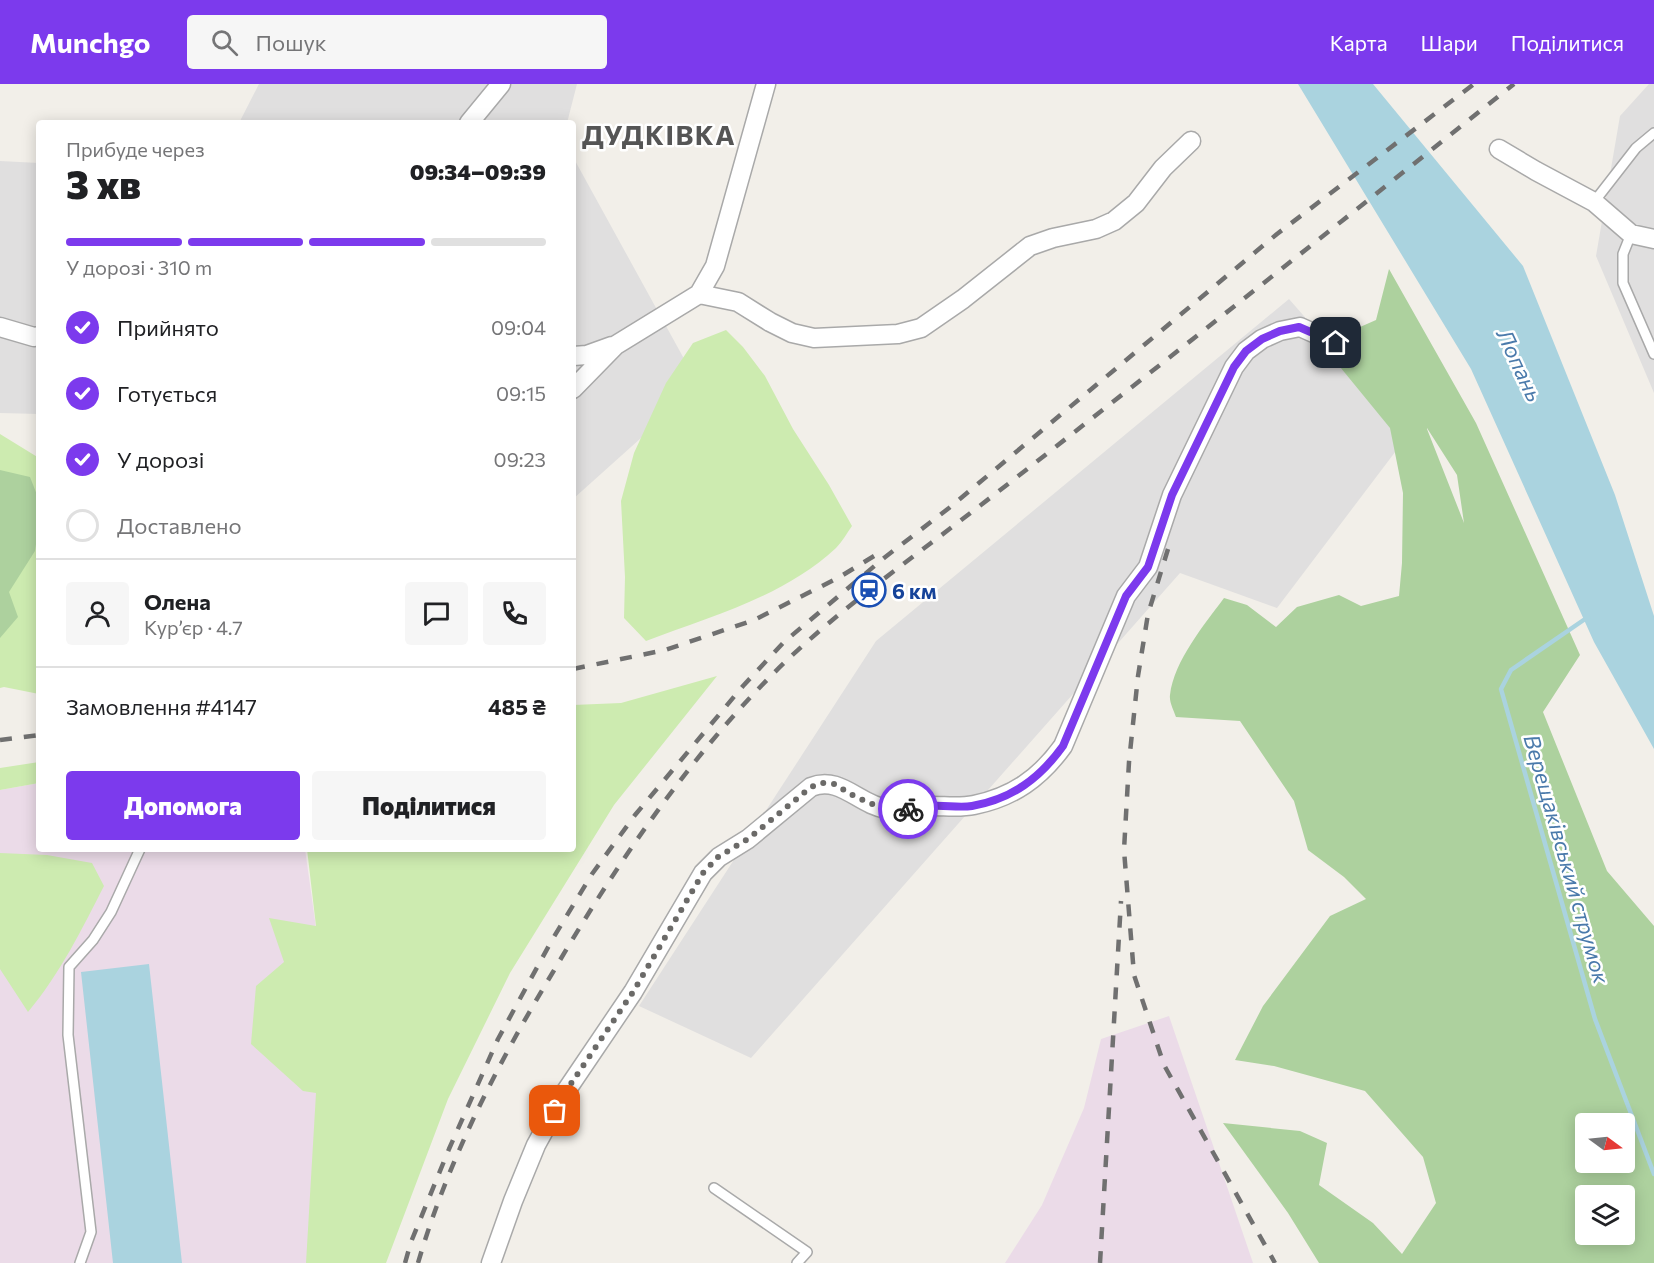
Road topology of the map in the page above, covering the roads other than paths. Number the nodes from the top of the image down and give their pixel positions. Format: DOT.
graph roads {
  1 [pos="501,84"];
  2 [pos="766,84"];
  3 [pos="471,120"];
  4 [pos="1654,133"];
  5 [pos="1191,141"];
  6 [pos="1499,149"];
  7 [pos="1594,202"];
  8 [pos="1630,234"];
  9 [pos="1654,239"];
  10 [pos="699,294"];
  11 [pos="0,327"];
  12 [pos="36,337"];
  13 [pos="1336,343"];
  14 [pos="616,345"];
  15 [pos="1654,354"];
  16 [pos="576,356"];
  17 [pos="576,386"];
  18 [pos="139,852"];
  19 [pos="714,1188"];
  20 [pos="80,1263"];
  21 [pos="491,1263"];
  22 [pos="797,1263"];
  1 -- 3 [label="street"];
  2 -- 10 [label="street"];
  4 -- 7 [label="lane"];
  5 -- 10 [label="street"];
  6 -- 7 [label="street"];
  7 -- 8 [label="street"];
  8 -- 9 [label="street"];
  8 -- 15 [label="lane"];
  10 -- 14 [label="street"];
  11 -- 12 [label="street"];
  13 -- 21 [label="street"];
  14 -- 16 [label="street"];
  14 -- 17 [label="street"];
  18 -- 20 [label="lane"];
  19 -- 22 [label="lane"];
}
